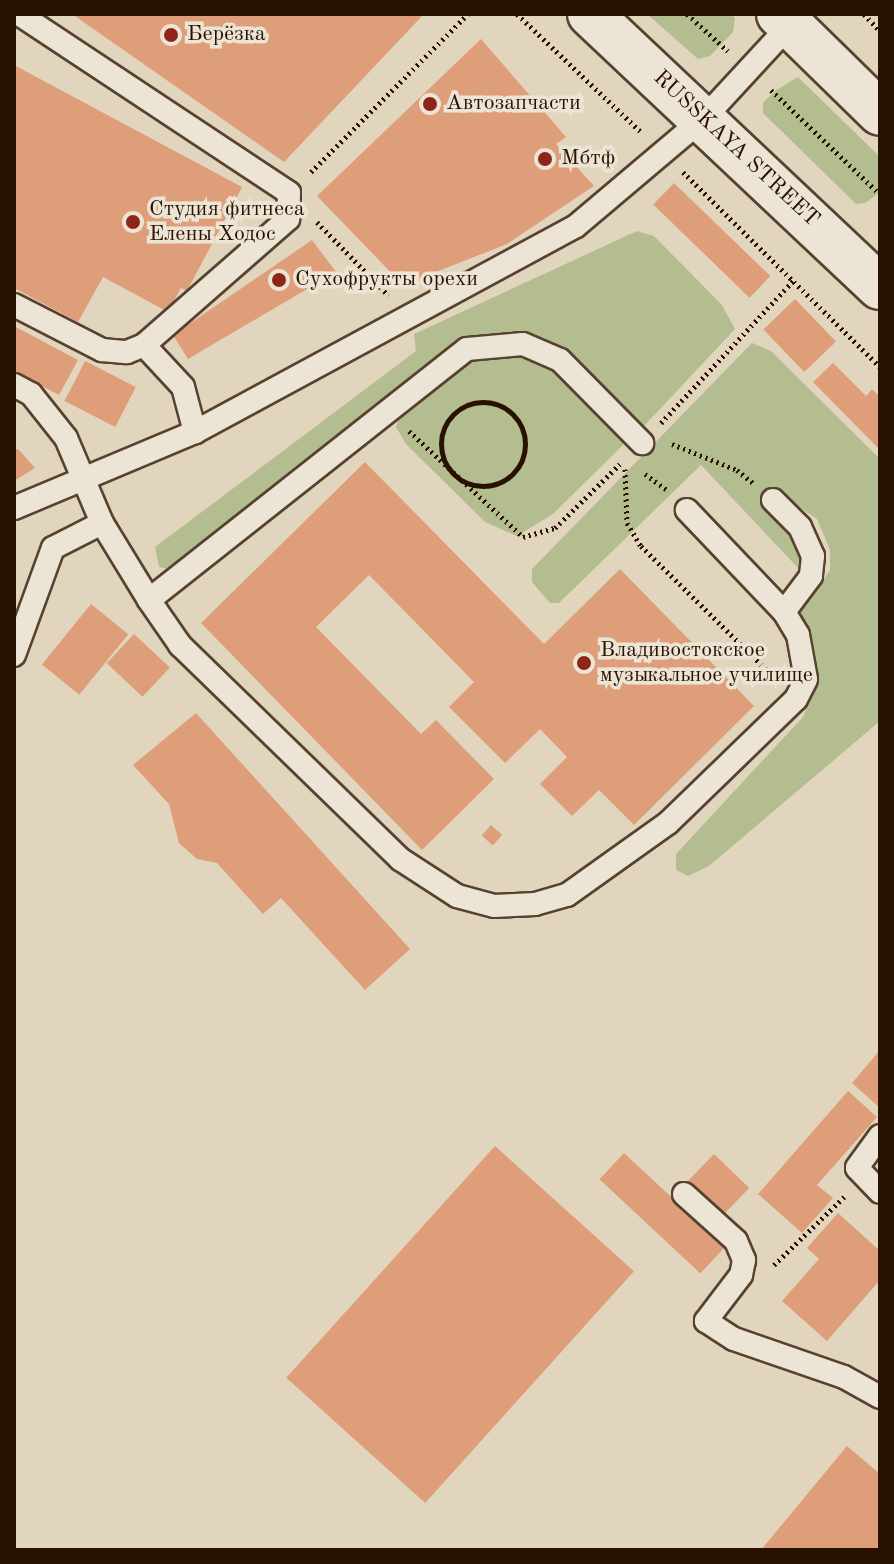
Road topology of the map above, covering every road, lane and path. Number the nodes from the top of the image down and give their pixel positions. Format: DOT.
graph roads {
  1 [pos="19,14"];
  2 [pos="468,14"];
  3 [pos="517,14"];
  4 [pos="590,14"];
  5 [pos="687,14"];
  6 [pos="864,14"];
  7 [pos="784,20"];
  8 [pos="880,31"];
  9 [pos="749,70"];
  10 [pos="880,113"];
  11 [pos="705,117"];
  12 [pos="664,153"];
  13 [pos="289,193"];
  14 [pos="880,194"];
  15 [pos="874,268"];
  16 [pos="14,305"];
  17 [pos="408,316"];
  18 [pos="144,345"];
  19 [pos="880,367"];
  20 [pos="14,385"];
  21 [pos="195,432"];
  22 [pos="651,441"];
  23 [pos="84,479"];
  24 [pos="504,480"];
  25 [pos="773,500"];
  26 [pos="14,508"];
  27 [pos="687,510"];
  28 [pos="102,523"];
  29 [pos="149,600"];
  30 [pos="784,612"];
  31 [pos="14,655"];
  32 [pos="796,699"];
  33 [pos="880,1136"];
  34 [pos="872,1184"];
  35 [pos="684,1194"];
  36 [pos="741,1275"];
  37 [pos="875,1384"];
  1 -- 13 [label="lane"];
  2 -- 13 [label="path"];
  3 -- 12 [label="path"];
  4 -- 11 [label="main road, RUSSKAYA STREET"];
  5 -- 9 [label="path"];
  6 -- 8 [label="path"];
  7 -- 9 [label="lane"];
  7 -- 10 [label="main road"];
  9 -- 11 [label="lane"];
  9 -- 14 [label="path"];
  11 -- 12 [label="lane"];
  11 -- 15 [label="main road, RUSSKAYA STREET"];
  12 -- 17 [label="lane"];
  12 -- 19 [label="path"];
  13 -- 17 [label="path"];
  13 -- 18 [label="lane"];
  16 -- 18 [label="lane"];
  17 -- 21 [label="lane"];
  18 -- 21 [label="lane"];
  20 -- 23 [label="lane"];
  21 -- 23 [label="lane"];
  22 -- 25 [label="path"];
  22 -- 29 [label="lane"];
  23 -- 26 [label="lane"];
  23 -- 28 [label="lane"];
  24 -- 24 [label="path"];
  25 -- 30 [label="lane"];
  27 -- 30 [label="lane"];
  27 -- 32 [label="path"];
  28 -- 29 [label="lane"];
  28 -- 31 [label="lane"];
  29 -- 32 [label="lane"];
  30 -- 32 [label="lane"];
  33 -- 34 [label="lane"];
  34 -- 36 [label="path"];
  35 -- 36 [label="lane"];
  36 -- 37 [label="lane"];
}
